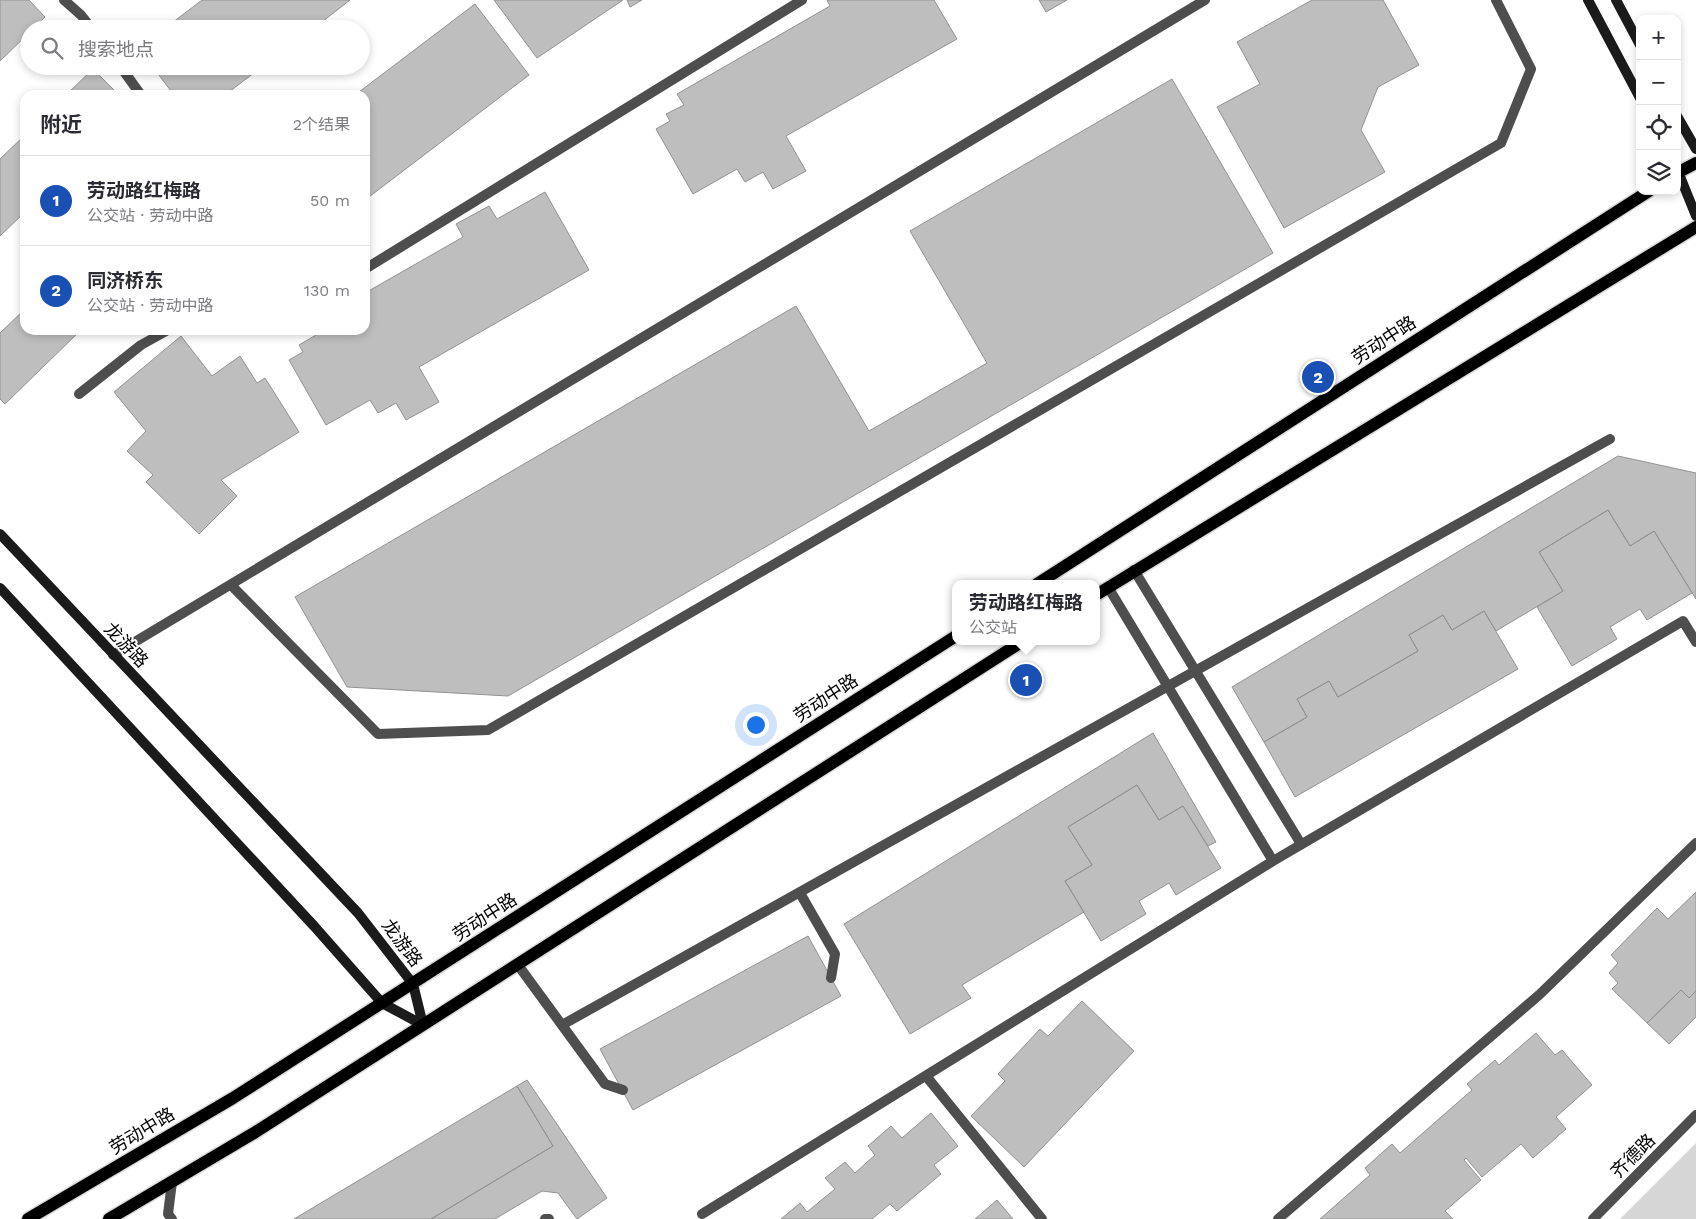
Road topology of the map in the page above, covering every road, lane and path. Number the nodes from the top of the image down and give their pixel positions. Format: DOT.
graph roads {
  1 [pos="64,0"];
  2 [pos="802,0"];
  3 [pos="1205,0"];
  4 [pos="1496,0"];
  5 [pos="1588,0"];
  6 [pos="1616,0"];
  7 [pos="85,20"];
  8 [pos="1636,38"];
  9 [pos="127,75"];
  10 [pos="137,90"];
  11 [pos="1636,90"];
  12 [pos="1681,123"];
  13 [pos="1696,149"];
  14 [pos="1696,163"];
  15 [pos="1681,170"];
  16 [pos="1681,179"];
  17 [pos="1643,195"];
  18 [pos="1696,216"];
  19 [pos="1696,227"];
  20 [pos="370,267"];
  21 [pos="159,335"];
  22 [pos="79,394"];
  23 [pos="1610,440"];
  24 [pos="0,534"];
  25 [pos="1134,570"];
  26 [pos="1043,580"];
  27 [pos="232,585"];
  28 [pos="1108,587"];
  29 [pos="0,588"];
  30 [pos="1100,592"];
  31 [pos="952,639"];
  32 [pos="1696,642"];
  33 [pos="1017,645"];
  34 [pos="113,655"];
  35 [pos="1195,671"];
  36 [pos="1168,687"];
  37 [pos="1696,843"];
  38 [pos="1301,844"];
  39 [pos="1273,861"];
  40 [pos="800,892"];
  41 [pos="518,965"];
  42 [pos="831,978"];
  43 [pos="413,984"];
  44 [pos="382,1003"];
  45 [pos="562,1025"];
  46 [pos="423,1026"];
  47 [pos="926,1076"];
  48 [pos="622,1090"];
  49 [pos="1696,1115"];
  50 [pos="172,1182"];
  51 [pos="702,1214"];
  52 [pos="28,1219"];
  53 [pos="112,1219"];
  54 [pos="172,1219"];
  55 [pos="545,1219"];
  56 [pos="549,1219"];
  57 [pos="1042,1219"];
  58 [pos="1278,1219"];
  59 [pos="1593,1219"];
  1 -- 7 [label="street"];
  2 -- 20 [label="street"];
  3 -- 27 [label="street"];
  4 -- 27 [label="street"];
  5 -- 11 [label="main road"];
  6 -- 8 [label="main road"];
  9 -- 10 [label="street"];
  12 -- 13 [label="main road"];
  14 -- 15 [label="main road"];
  16 -- 18 [label="main road"];
  17 -- 26 [label="main road, 劳动中路"];
  19 -- 25 [label="main road"];
  21 -- 22 [label="street"];
  23 -- 35 [label="street"];
  24 -- 34 [label="main road, 龙游路"];
  25 -- 28 [label="main road"];
  25 -- 35 [label="street"];
  27 -- 34 [label="street"];
  28 -- 30 [label="main road"];
  28 -- 36 [label="street"];
  29 -- 44 [label="main road"];
  31 -- 43 [label="main road, 劳动中路"];
  32 -- 38 [label="street"];
  33 -- 41 [label="main road"];
  34 -- 43 [label="main road, 龙游路"];
  35 -- 36 [label="street"];
  35 -- 38 [label="street"];
  36 -- 39 [label="street"];
  36 -- 40 [label="street"];
  37 -- 58 [label="street"];
  38 -- 39 [label="street"];
  39 -- 47 [label="street"];
  40 -- 42 [label="street"];
  40 -- 45 [label="street"];
  41 -- 45 [label="street"];
  41 -- 46 [label="main road"];
  43 -- 44 [label="main road, 劳动中路"];
  43 -- 46 [label="main road, 龙游路"];
  44 -- 46 [label="main road"];
  44 -- 52 [label="main road, 劳动中路"];
  45 -- 48 [label="street"];
  46 -- 50 [label="main road"];
  47 -- 51 [label="street"];
  47 -- 57 [label="street"];
  49 -- 59 [label="street, 齐德路"];
  50 -- 53 [label="main road"];
  50 -- 54 [label="street"];
  55 -- 56 [label="street"];
}
